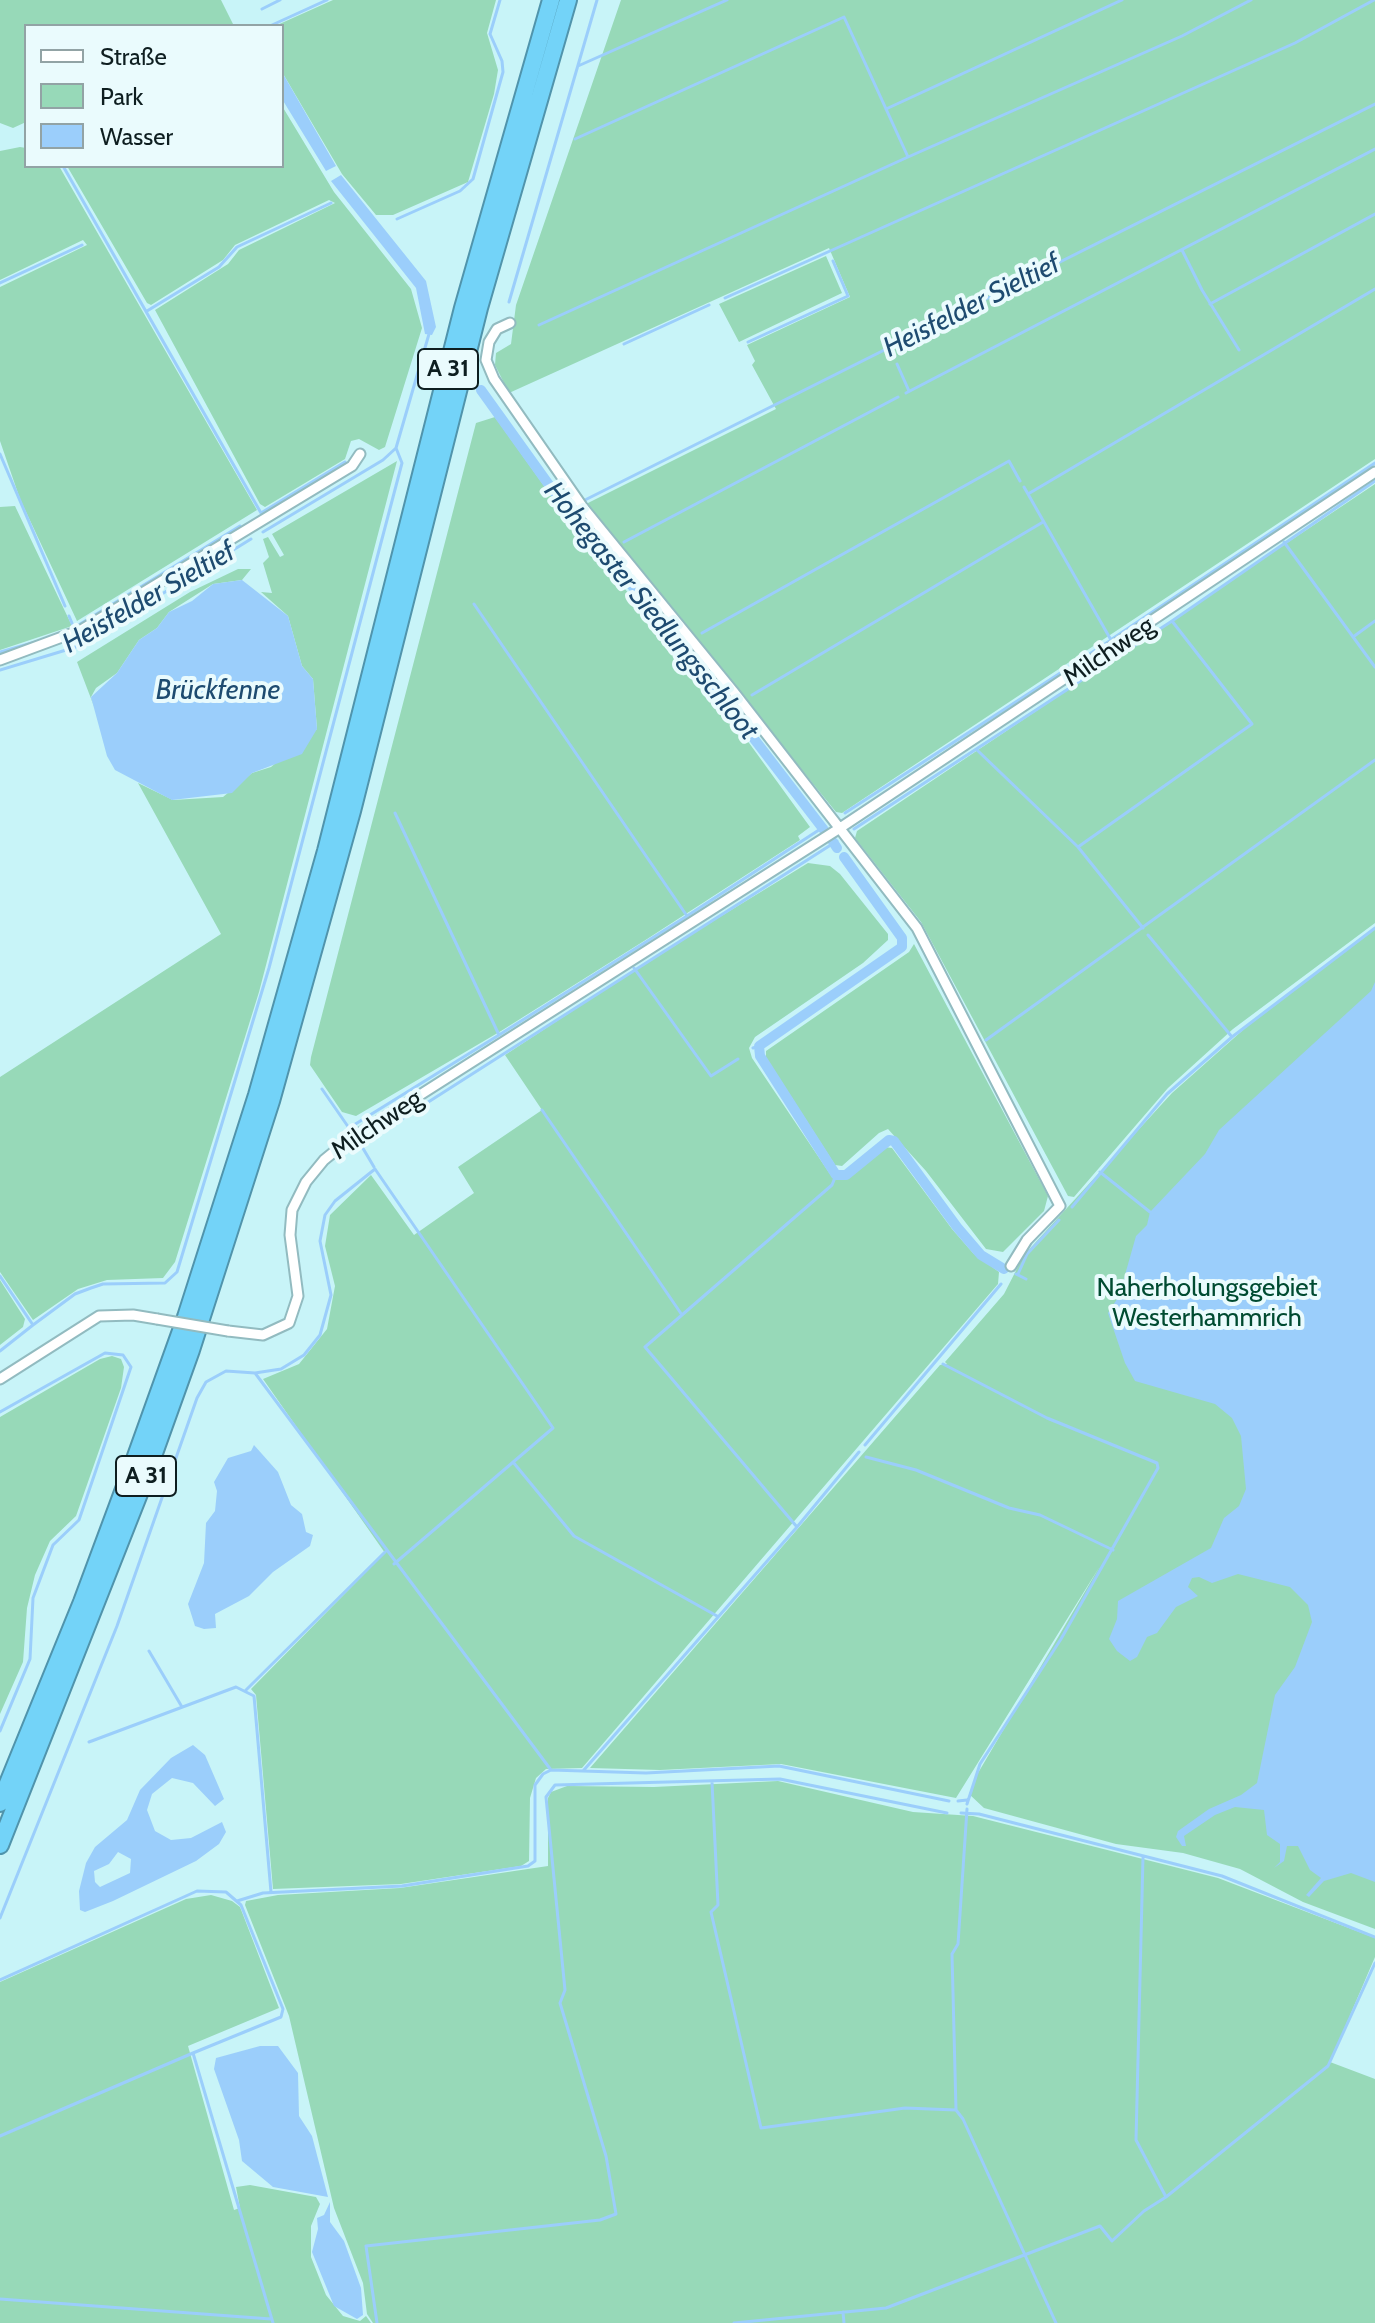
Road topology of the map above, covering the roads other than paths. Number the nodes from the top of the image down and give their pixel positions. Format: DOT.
graph roads {
  1 [pos="551,0"];
  2 [pos="568,0"];
  3 [pos="510,323"];
  4 [pos="360,454"];
  5 [pos="1375,472"];
  6 [pos="0,660"];
  7 [pos="840,828"];
  8 [pos="1011,1266"];
  9 [pos="0,1379"];
  10 [pos="0,1803"];
  11 [pos="0,1845"];
  1 -- 10 [label="highway, A 31"];
  2 -- 11 [label="highway, A 31"];
  3 -- 7 [label="street"];
  4 -- 6 [label="street"];
  5 -- 7 [label="street, Milchweg"];
  7 -- 8 [label="street"];
  7 -- 9 [label="street, Milchweg, bridge"];
}
